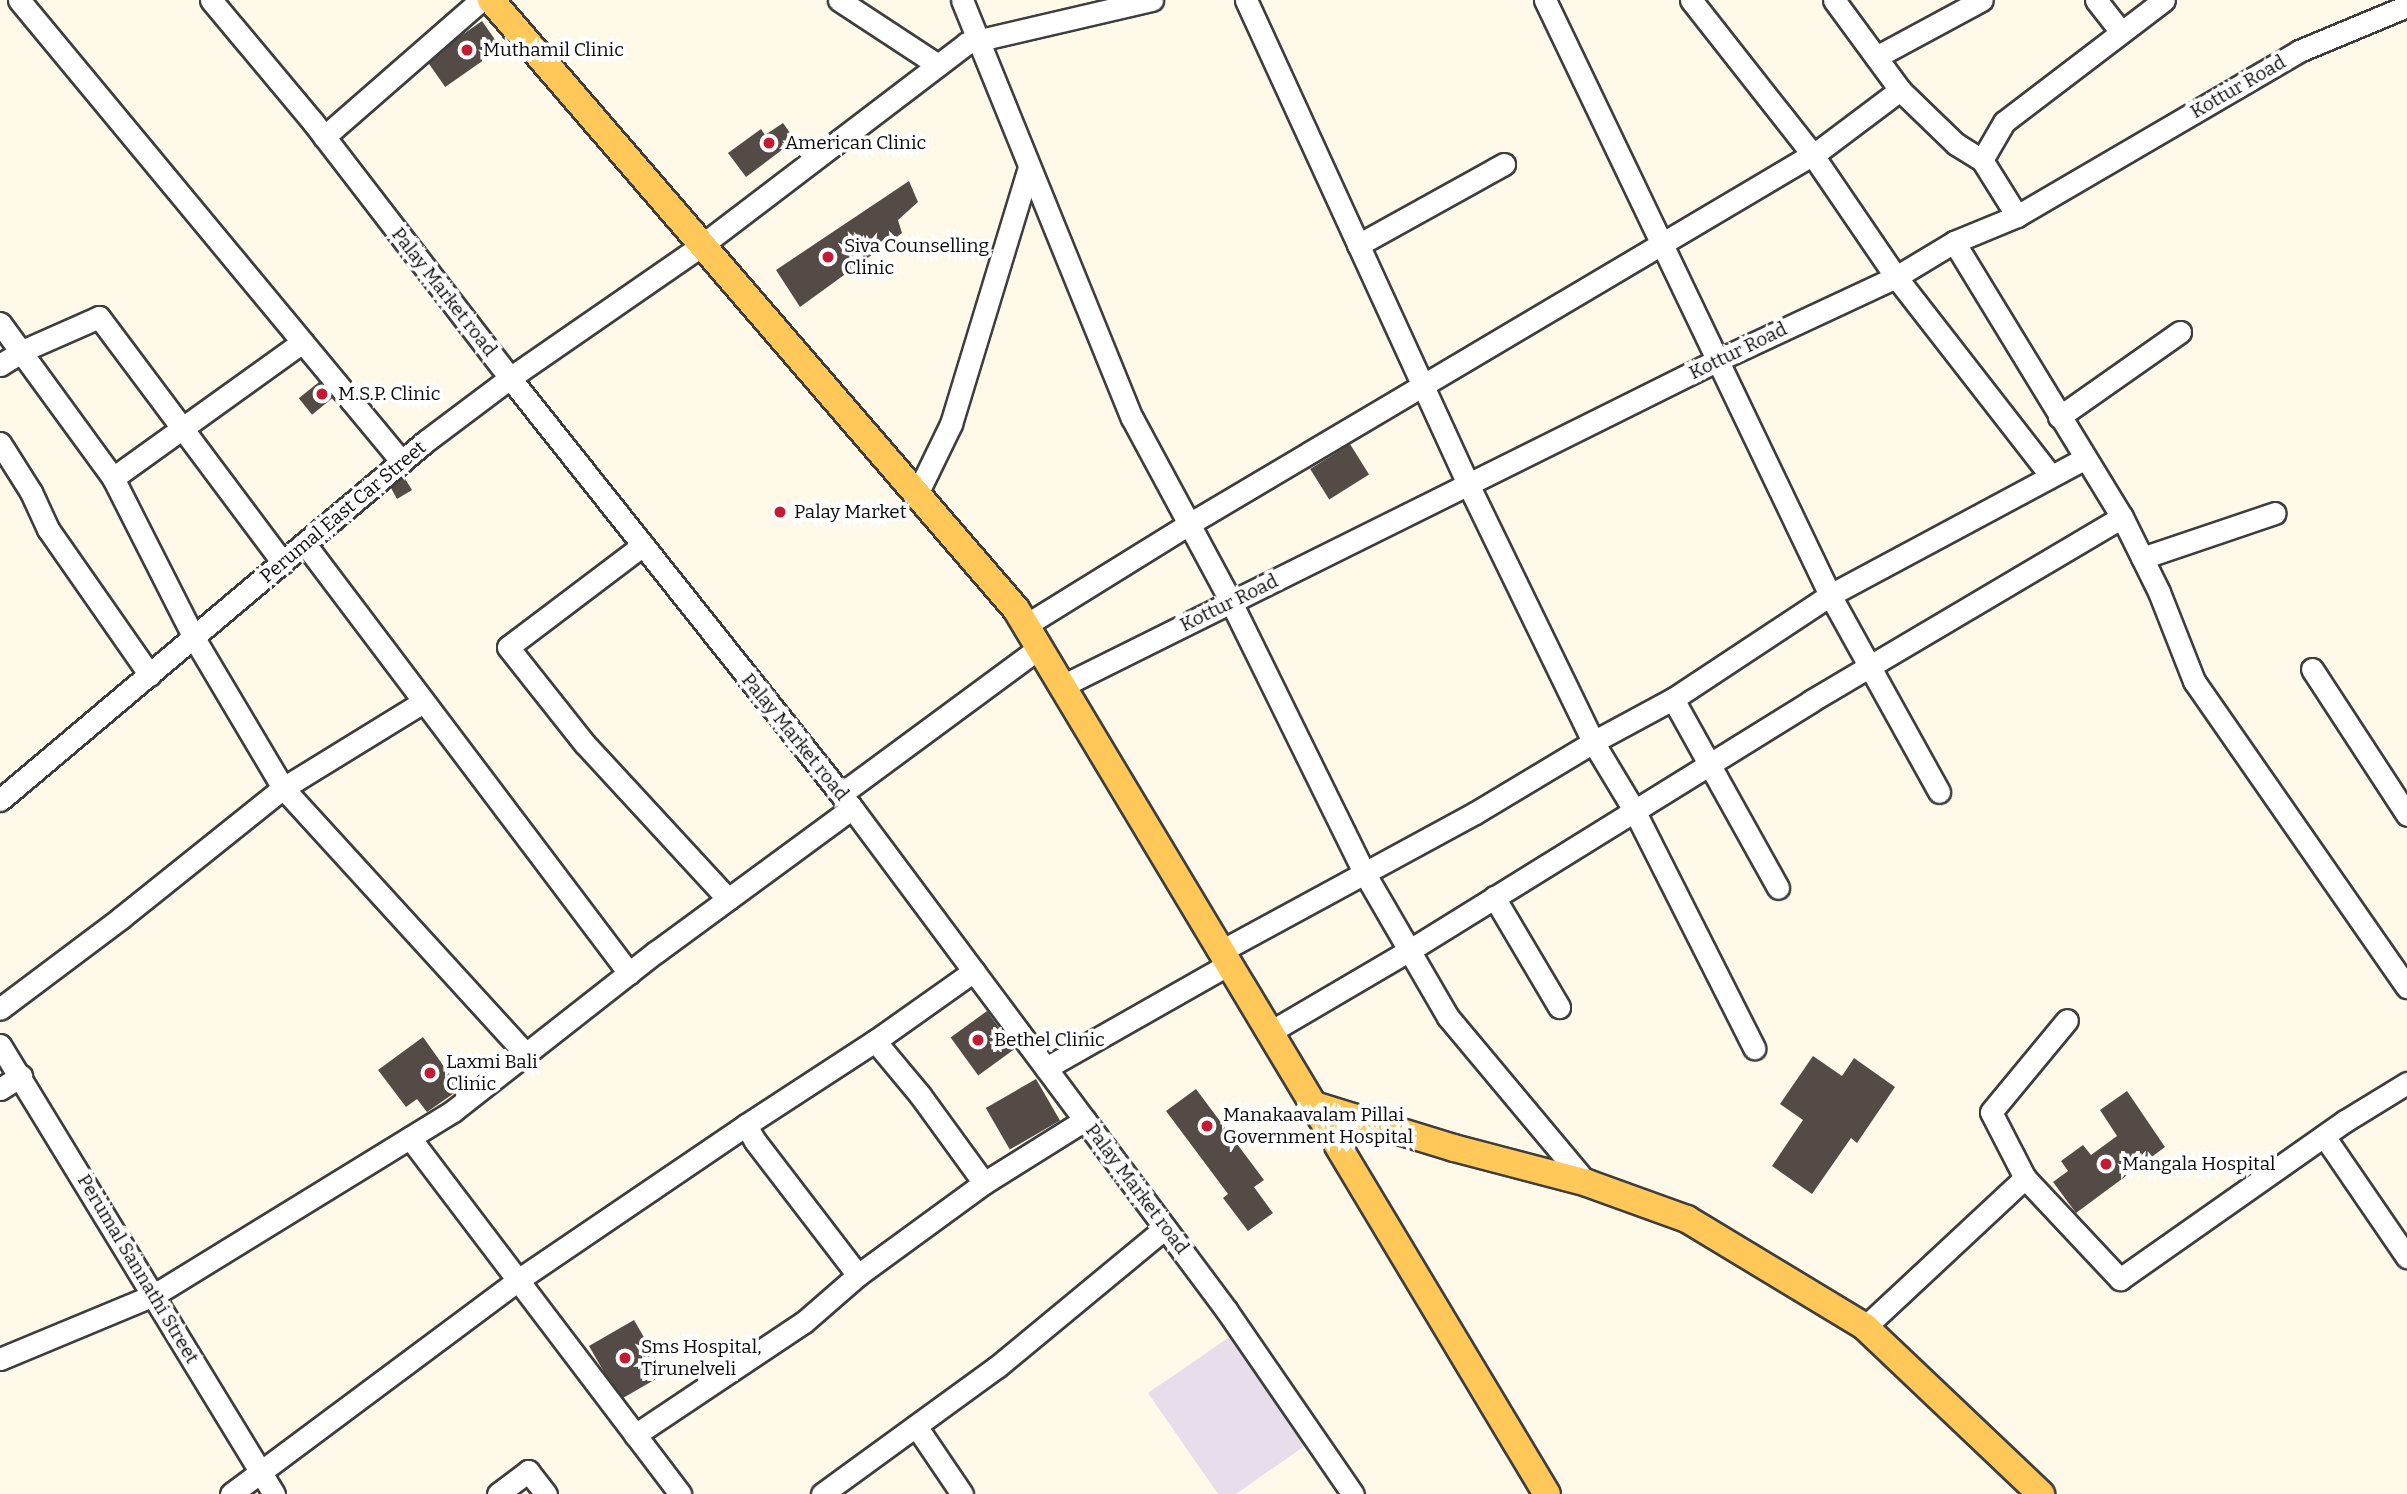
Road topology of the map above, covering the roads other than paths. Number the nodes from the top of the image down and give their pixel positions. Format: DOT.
graph roads {
  1 [pos="19,0"];
  2 [pos="211,0"];
  3 [pos="839,0"];
  4 [pos="962,0"];
  5 [pos="1152,0"];
  6 [pos="1246,0"];
  7 [pos="1545,0"];
  8 [pos="1691,0"];
  9 [pos="1834,0"];
  10 [pos="1982,0"];
  11 [pos="2096,0"];
  12 [pos="2164,0"];
  13 [pos="492,1"];
  14 [pos="2407,6"];
  15 [pos="2121,32"];
  16 [pos="980,40"];
  17 [pos="1876,57"];
  18 [pos="939,65"];
  19 [pos="1900,90"];
  20 [pos="324,137"];
  21 [pos="1812,154"];
  22 [pos="1982,160"];
  23 [pos="1504,164"];
  24 [pos="1029,168"];
  25 [pos="2017,216"];
  26 [pos="1954,242"];
  27 [pos="1661,243"];
  28 [pos="702,245"];
  29 [pos="1358,245"];
  30 [pos="1896,277"];
  31 [pos="0,323"];
  32 [pos="2180,332"];
  33 [pos="302,342"];
  34 [pos="22,352"];
  35 [pos="1718,360"];
  36 [pos="0,365"];
  37 [pos="510,378"];
  38 [pos="1423,386"];
  39 [pos="2059,417"];
  40 [pos="182,428"];
  41 [pos="0,443"];
  42 [pos="2084,459"];
  43 [pos="401,462"];
  44 [pos="2051,476"];
  45 [pos="113,478"];
  46 [pos="1468,484"];
  47 [pos="917,494"];
  48 [pos="2275,513"];
  49 [pos="2122,517"];
  50 [pos="1189,524"];
  51 [pos="305,544"];
  52 [pos="643,545"];
  53 [pos="2142,558"];
  54 [pos="283,563"];
  55 [pos="1830,595"];
  56 [pos="1231,602"];
  57 [pos="1032,636"];
  58 [pos="194,638"];
  59 [pos="1868,667"];
  60 [pos="2312,669"];
  61 [pos="150,675"];
  62 [pos="1062,685"];
  63 [pos="1673,699"];
  64 [pos="423,702"];
  65 [pos="1593,742"];
  66 [pos="1707,765"];
  67 [pos="283,788"];
  68 [pos="1939,792"];
  69 [pos="0,800"];
  70 [pos="847,801"];
  71 [pos="1634,810"];
  72 [pos="2407,815"];
  73 [pos="1365,874"];
  74 [pos="1778,888"];
  75 [pos="1494,898"];
  76 [pos="728,899"];
  77 [pos="1410,950"];
  78 [pos="1225,958"];
  79 [pos="974,971"];
  80 [pos="629,973"];
  81 [pos="2407,987"];
  82 [pos="1559,1007"];
  83 [pos="0,1009"];
  84 [pos="2067,1020"];
  85 [pos="1270,1032"];
  86 [pos="875,1041"];
  87 [pos="0,1045"];
  88 [pos="1754,1048"];
  89 [pos="526,1054"];
  90 [pos="1046,1068"];
  91 [pos="21,1076"];
  92 [pos="2407,1083"];
  93 [pos="0,1089"];
  94 [pos="1314,1105"];
  95 [pos="1085,1120"];
  96 [pos="746,1125"];
  97 [pos="2324,1136"];
  98 [pos="410,1138"];
  99 [pos="2025,1178"];
  100 [pos="984,1183"];
  101 [pos="1587,1183"];
  102 [pos="1166,1228"];
  103 [pos="2407,1257"];
  104 [pos="858,1275"];
  105 [pos="518,1280"];
  106 [pos="154,1295"];
  107 [pos="1865,1327"];
  108 [pos="0,1359"];
  109 [pos="916,1426"];
  110 [pos="635,1435"];
  111 [pos="260,1471"];
  112 [pos="1342,1489"];
  113 [pos="231,1494"];
  114 [pos="274,1494"];
  115 [pos="498,1494"];
  116 [pos="546,1494"];
  117 [pos="680,1494"];
  118 [pos="822,1494"];
  119 [pos="962,1494"];
  120 [pos="1547,1494"];
  121 [pos="2041,1494"];
  1 -- 33 [label="street"];
  2 -- 20 [label="street, Palay Market road"];
  3 -- 18 [label="street"];
  4 -- 16 [label="street"];
  5 -- 16 [label="street, Perumal East Car Street"];
  6 -- 29 [label="street"];
  7 -- 27 [label="street"];
  8 -- 21 [label="street"];
  9 -- 17 [label="street"];
  10 -- 17 [label="street"];
  11 -- 15 [label="street"];
  12 -- 15 [label="street"];
  13 -- 20 [label="street"];
  13 -- 28 [label="main road"];
  14 -- 25 [label="street, Kottur Road"];
  15 -- 22 [label="street"];
  16 -- 18 [label="street, Perumal East Car Street"];
  16 -- 24 [label="street"];
  17 -- 19 [label="street"];
  18 -- 28 [label="street, Perumal East Car Street"];
  19 -- 21 [label="street"];
  19 -- 22 [label="street"];
  20 -- 37 [label="street, Palay Market road"];
  21 -- 27 [label="street"];
  21 -- 30 [label="street"];
  22 -- 25 [label="street"];
  23 -- 29 [label="street"];
  24 -- 47 [label="street"];
  24 -- 50 [label="street"];
  25 -- 26 [label="street, Kottur Road"];
  26 -- 30 [label="street, Kottur Road"];
  26 -- 39 [label="street"];
  27 -- 35 [label="street"];
  27 -- 38 [label="street"];
  28 -- 37 [label="street, Perumal East Car Street"];
  28 -- 47 [label="main road"];
  29 -- 38 [label="street"];
  30 -- 35 [label="street, Kottur Road"];
  30 -- 44 [label="street"];
  31 -- 34 [label="street"];
  32 -- 39 [label="street"];
  33 -- 40 [label="street"];
  33 -- 43 [label="street"];
  34 -- 36 [label="street"];
  34 -- 40 [label="street"];
  34 -- 45 [label="street"];
  35 -- 46 [label="street, Kottur Road"];
  35 -- 55 [label="street"];
  37 -- 43 [label="street, Perumal East Car Street"];
  37 -- 52 [label="street, Palay Market road"];
  38 -- 46 [label="street"];
  38 -- 50 [label="street"];
  39 -- 42 [label="street"];
  40 -- 45 [label="street"];
  40 -- 54 [label="street"];
  41 -- 61 [label="street"];
  42 -- 44 [label="street"];
  42 -- 49 [label="street"];
  43 -- 51 [label="street, Perumal East Car Street"];
  44 -- 55 [label="street"];
  45 -- 58 [label="street"];
  46 -- 56 [label="street, Kottur Road"];
  46 -- 65 [label="street"];
  47 -- 57 [label="main road"];
  48 -- 53 [label="street"];
  49 -- 53 [label="street"];
  49 -- 59 [label="street"];
  50 -- 56 [label="street"];
  50 -- 57 [label="street"];
  51 -- 54 [label="street, Perumal East Car Street"];
  51 -- 64 [label="street"];
  52 -- 70 [label="street, Palay Market road"];
  52 -- 76 [label="street"];
  53 -- 81 [label="street"];
  54 -- 58 [label="street, Perumal East Car Street"];
  55 -- 59 [label="street"];
  55 -- 63 [label="street"];
  56 -- 62 [label="street, Kottur Road"];
  56 -- 73 [label="street"];
  57 -- 62 [label="main road"];
  57 -- 70 [label="street"];
  58 -- 61 [label="street, Perumal East Car Street"];
  58 -- 67 [label="street"];
  59 -- 66 [label="street"];
  59 -- 68 [label="street"];
  60 -- 72 [label="street"];
  61 -- 69 [label="street, Perumal East Car Street"];
  62 -- 78 [label="main road"];
  63 -- 65 [label="street"];
  63 -- 66 [label="street"];
  64 -- 67 [label="street"];
  64 -- 80 [label="street"];
  65 -- 71 [label="street"];
  65 -- 73 [label="street"];
  66 -- 71 [label="street"];
  66 -- 74 [label="street"];
  67 -- 83 [label="street"];
  67 -- 89 [label="street"];
  70 -- 76 [label="street"];
  70 -- 79 [label="street, Palay Market road"];
  71 -- 75 [label="street"];
  71 -- 88 [label="street"];
  73 -- 77 [label="street"];
  73 -- 78 [label="street"];
  75 -- 77 [label="street"];
  75 -- 82 [label="street"];
  76 -- 80 [label="street"];
  77 -- 85 [label="street"];
  77 -- 101 [label="street"];
  78 -- 85 [label="main road"];
  78 -- 90 [label="street"];
  79 -- 86 [label="street"];
  79 -- 90 [label="street, Palay Market road"];
  80 -- 89 [label="street"];
  84 -- 99 [label="street"];
  85 -- 94 [label="main road"];
  86 -- 96 [label="street"];
  86 -- 100 [label="street"];
  87 -- 91 [label="street, Perumal Sannathi Street"];
  89 -- 98 [label="street"];
  90 -- 95 [label="street, Palay Market road"];
  91 -- 93 [label="street"];
  91 -- 106 [label="street, Perumal Sannathi Street"];
  92 -- 97 [label="street"];
  94 -- 101 [label="main road"];
  94 -- 120 [label="main road"];
  95 -- 100 [label="street"];
  95 -- 102 [label="street, Palay Market road"];
  96 -- 104 [label="street"];
  96 -- 105 [label="street"];
  97 -- 99 [label="street"];
  97 -- 103 [label="street"];
  98 -- 105 [label="street"];
  98 -- 106 [label="street"];
  99 -- 107 [label="street"];
  100 -- 104 [label="street"];
  101 -- 107 [label="main road"];
  102 -- 109 [label="street"];
  102 -- 112 [label="street, Palay Market road"];
  104 -- 110 [label="street"];
  105 -- 110 [label="street"];
  105 -- 111 [label="street"];
  106 -- 108 [label="street"];
  106 -- 111 [label="street, Perumal Sannathi Street"];
  107 -- 121 [label="main road"];
  109 -- 118 [label="street"];
  109 -- 119 [label="street"];
  110 -- 117 [label="street"];
  111 -- 113 [label="street"];
  111 -- 114 [label="street, Perumal Sannathi Street"];
  115 -- 116 [label="street"];
}
